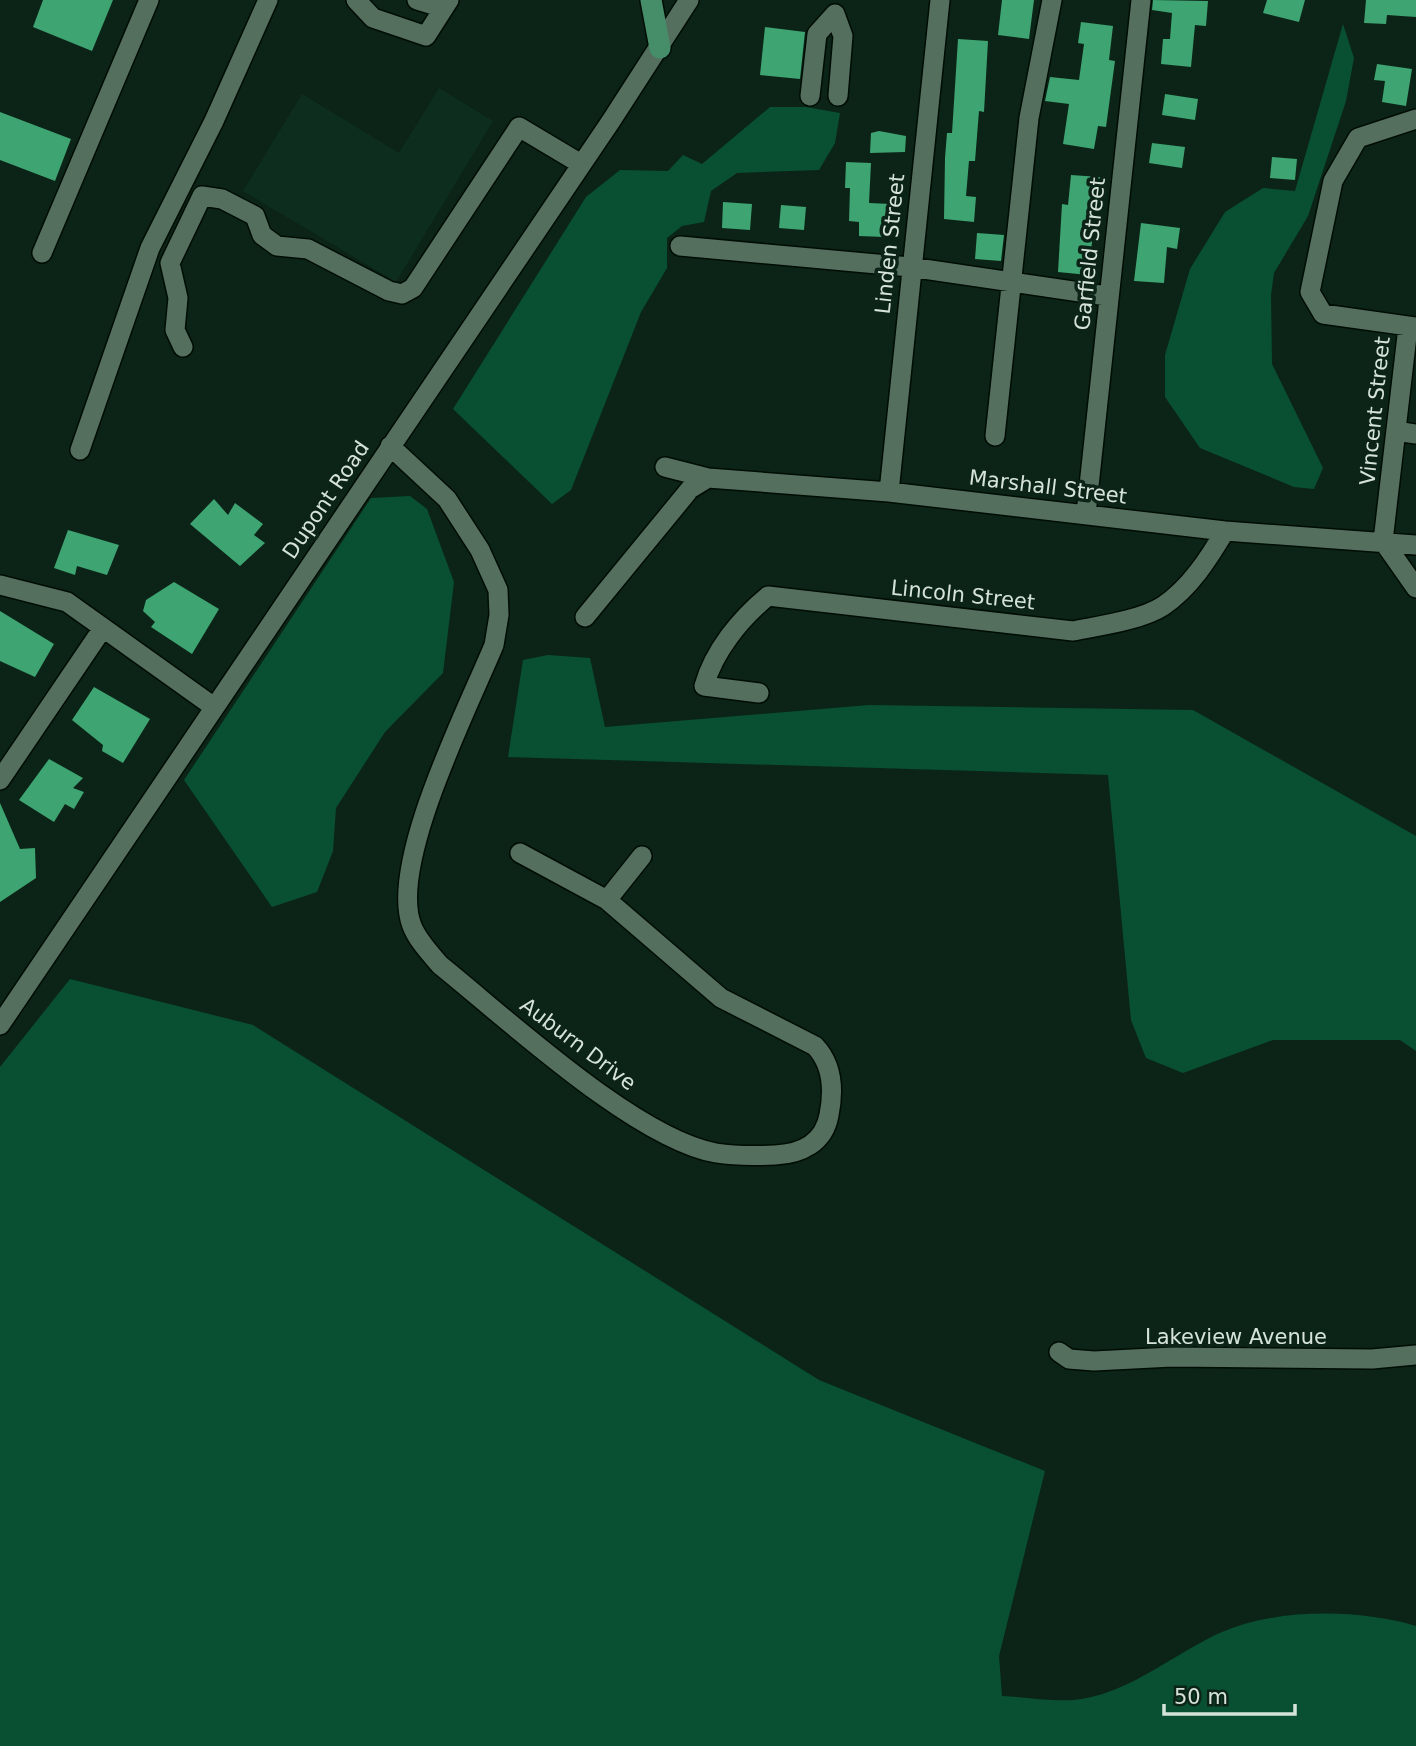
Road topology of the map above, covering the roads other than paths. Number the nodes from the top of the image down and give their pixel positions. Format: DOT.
graph roads {
  1 [pos="149,0"];
  2 [pos="268,0"];
  3 [pos="356,0"];
  4 [pos="417,0"];
  5 [pos="651,0"];
  6 [pos="690,0"];
  7 [pos="940,0"];
  8 [pos="1052,0"];
  9 [pos="1141,0"];
  10 [pos="446,4"];
  11 [pos="835,14"];
  12 [pos="660,48"];
  13 [pos="1416,119"];
  14 [pos="582,164"];
  15 [pos="680,246"];
  16 [pos="42,253"];
  17 [pos="910,267"];
  18 [pos="1011,282"];
  19 [pos="1107,296"];
  20 [pos="1412,327"];
  21 [pos="183,347"];
  22 [pos="1396,431"];
  23 [pos="1416,434"];
  24 [pos="995,436"];
  25 [pos="390,446"];
  26 [pos="80,450"];
  27 [pos="664,467"];
  28 [pos="708,478"];
  29 [pos="889,492"];
  30 [pos="1086,514"];
  31 [pos="1225,531"];
  32 [pos="1383,541"];
  33 [pos="1416,545"];
  34 [pos="0,585"];
  35 [pos="1416,588"];
  36 [pos="585,617"];
  37 [pos="103,628"];
  38 [pos="759,693"];
  39 [pos="214,707"];
  40 [pos="0,780"];
  41 [pos="520,853"];
  42 [pos="642,856"];
  43 [pos="607,900"];
  44 [pos="0,1025"];
  45 [pos="1059,1352"];
  46 [pos="1416,1355"];
  1 -- 16 [label="street"];
  2 -- 26 [label="street"];
  3 -- 10 [label="street"];
  4 -- 10 [label="street"];
  5 -- 12 [label="main road"];
  6 -- 12 [label="street, Dupont Road"];
  7 -- 17 [label="street, Linden Street"];
  8 -- 18 [label="street"];
  9 -- 19 [label="street, Garfield Street"];
  11 -- 11 [label="street"];
  12 -- 14 [label="street, Dupont Road"];
  13 -- 20 [label="street, Vincent Street"];
  14 -- 21 [label="street"];
  14 -- 25 [label="street, Dupont Road"];
  15 -- 17 [label="street"];
  17 -- 18 [label="street"];
  17 -- 29 [label="street, Linden Street"];
  18 -- 19 [label="street"];
  18 -- 24 [label="street"];
  19 -- 30 [label="street, Garfield Street"];
  20 -- 22 [label="street, Vincent Street"];
  22 -- 23 [label="street"];
  22 -- 32 [label="street, Vincent Street"];
  25 -- 39 [label="street, Dupont Road"];
  25 -- 43 [label="street, Auburn Drive"];
  27 -- 28 [label="street, Marshall Street"];
  28 -- 29 [label="street, Marshall Street"];
  28 -- 36 [label="street"];
  29 -- 30 [label="street, Marshall Street"];
  30 -- 31 [label="street, Marshall Street"];
  31 -- 32 [label="street, Marshall Street"];
  31 -- 38 [label="street, Lincoln Street"];
  32 -- 33 [label="street, Marshall Street"];
  32 -- 35 [label="street"];
  34 -- 37 [label="street"];
  37 -- 39 [label="street"];
  37 -- 40 [label="street"];
  39 -- 44 [label="street, Dupont Road"];
  41 -- 43 [label="street, Auburn Drive"];
  42 -- 43 [label="street"];
  45 -- 46 [label="street, Lakeview Avenue"];
}
